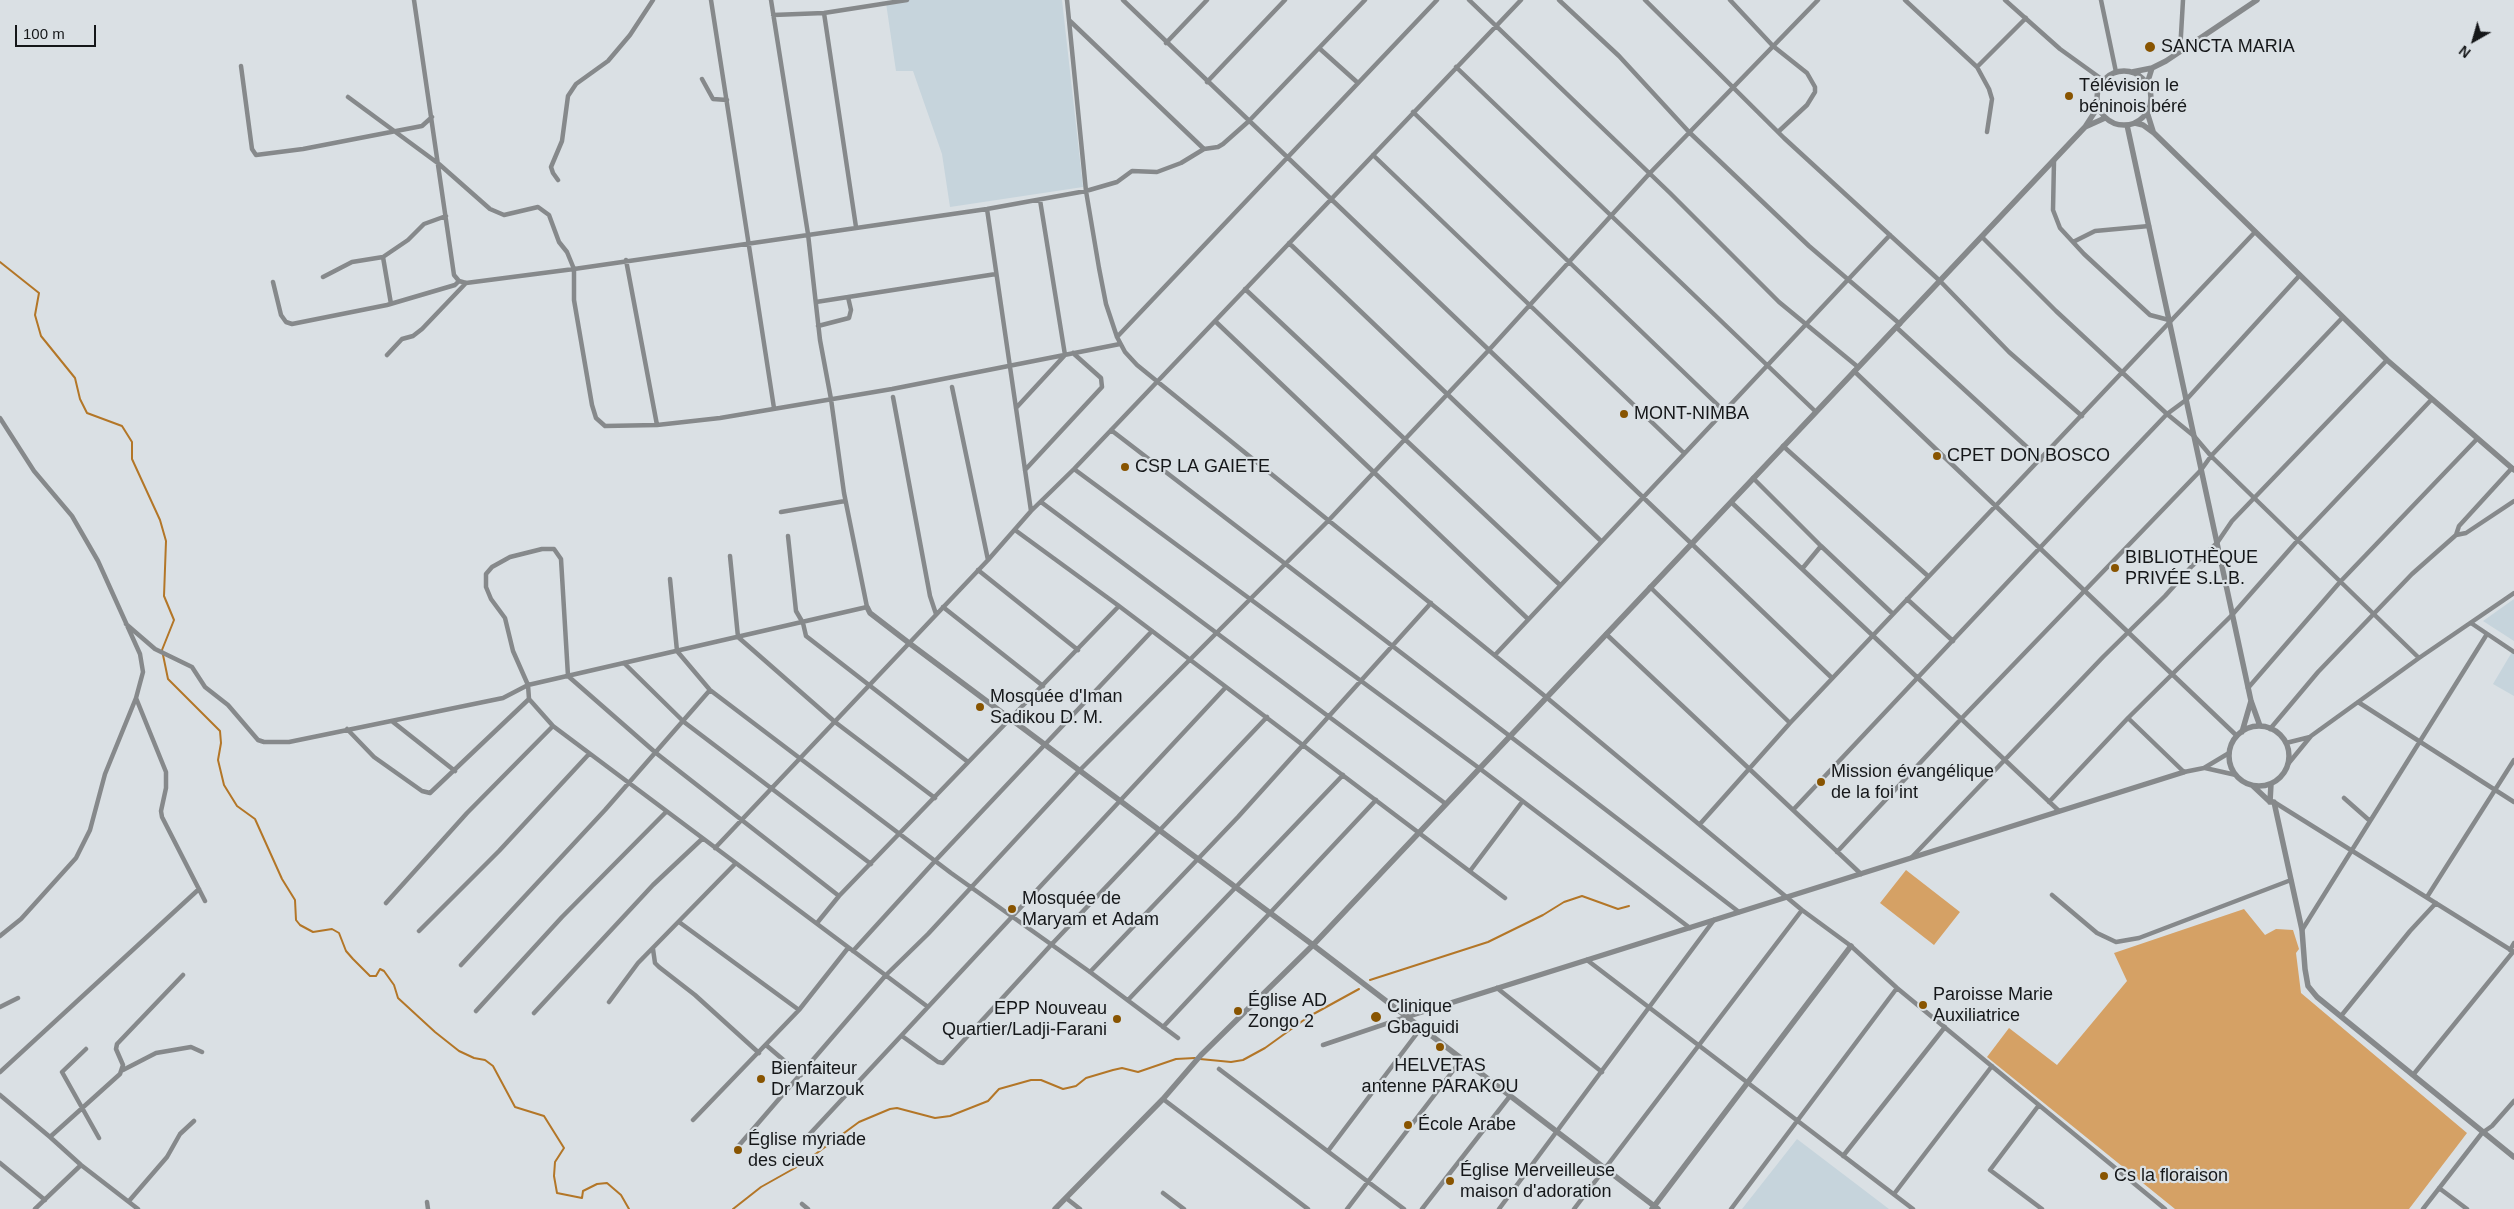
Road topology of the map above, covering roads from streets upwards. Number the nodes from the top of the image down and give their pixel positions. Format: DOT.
graph roads {
  1 [pos="414,0"];
  2 [pos="654,0"];
  3 [pos="711,0"];
  4 [pos="771,0"];
  5 [pos="908,0"];
  6 [pos="1067,0"];
  7 [pos="1123,0"];
  8 [pos="1207,0"];
  9 [pos="1285,0"];
  10 [pos="1365,0"];
  11 [pos="1437,0"];
  12 [pos="1469,0"];
  13 [pos="1520,0"];
  14 [pos="1559,0"];
  15 [pos="1645,0"];
  16 [pos="1730,0"];
  17 [pos="1905,0"];
  18 [pos="2005,0"];
  19 [pos="2097,0"];
  20 [pos="2183,0"];
  21 [pos="2257,0"];
  22 [pos="1816,1"];
  23 [pos="2102,2"];
  24 [pos="824,13"];
  25 [pos="773,16"];
  26 [pos="2026,18"];
  27 [pos="1070,21"];
  28 [pos="1497,26"];
  29 [pos="1166,43"];
  30 [pos="1773,46"];
  31 [pos="1319,48"];
  32 [pos="2180,52"];
  33 [pos="241,66"];
  34 [pos="1456,67"];
  35 [pos="1977,68"];
  36 [pos="2152,68"];
  37 [pos="2116,72"];
  38 [pos="2132,72"];
  39 [pos="702,79"];
  40 [pos="2103,80"];
  41 [pos="1207,82"];
  42 [pos="1358,83"];
  43 [pos="2147,84"];
  44 [pos="1733,88"];
  45 [pos="348,97"];
  46 [pos="727,100"];
  47 [pos="2098,107"];
  48 [pos="1413,112"];
  49 [pos="2147,112"];
  50 [pos="432,117"];
  51 [pos="2106,118"];
  52 [pos="1249,122"];
  53 [pos="2135,123"];
  54 [pos="2127,125"];
  55 [pos="2085,127"];
  56 [pos="393,131"];
  57 [pos="1689,132"];
  58 [pos="1778,132"];
  59 [pos="1987,132"];
  60 [pos="2154,133"];
  61 [pos="1204,149"];
  62 [pos="1373,155"];
  63 [pos="1287,158"];
  64 [pos="2054,161"];
  65 [pos="439,164"];
  66 [pos="1649,174"];
  67 [pos="558,180"];
  68 [pos="1086,191"];
  69 [pos="1040,200"];
  70 [pos="1330,200"];
  71 [pos="987,209"];
  72 [pos="446,216"];
  73 [pos="1612,217"];
  74 [pos="2149,226"];
  75 [pos="856,227"];
  76 [pos="2255,232"];
  77 [pos="808,234"];
  78 [pos="1890,235"];
  79 [pos="1982,237"];
  80 [pos="2073,242"];
  81 [pos="749,243"];
  82 [pos="1289,243"];
  83 [pos="383,257"];
  84 [pos="626,260"];
  85 [pos="1570,262"];
  86 [pos="574,270"];
  87 [pos="996,274"];
  88 [pos="2300,275"];
  89 [pos="322,277"];
  90 [pos="1847,279"];
  91 [pos="459,281"];
  92 [pos="273,282"];
  93 [pos="1940,282"];
  94 [pos="466,283"];
  95 [pos="1245,289"];
  96 [pos="848,298"];
  97 [pos="816,302"];
  98 [pos="391,304"];
  99 [pos="1530,306"];
  100 [pos="2344,317"];
  101 [pos="1215,321"];
  102 [pos="2169,321"];
  103 [pos="1806,323"];
  104 [pos="1898,325"];
  105 [pos="818,326"];
  106 [pos="1117,337"];
  107 [pos="1120,344"];
  108 [pos="1488,351"];
  109 [pos="1073,353"];
  110 [pos="387,355"];
  111 [pos="1065,355"];
  112 [pos="2388,360"];
  113 [pos="1766,365"];
  114 [pos="1010,366"];
  115 [pos="1856,369"];
  116 [pos="2123,373"];
  117 [pos="1157,382"];
  118 [pos="952,386"];
  119 [pos="1447,395"];
  120 [pos="893,397"];
  121 [pos="831,399"];
  122 [pos="2432,399"];
  123 [pos="2186,400"];
  124 [pos="774,408"];
  125 [pos="1016,408"];
  126 [pos="1723,410"];
  127 [pos="1816,412"];
  128 [pos="2167,414"];
  129 [pos="2082,416"];
  130 [pos="0,418"];
  131 [pos="657,425"];
  132 [pos="1111,430"];
  133 [pos="2194,436"];
  134 [pos="1404,439"];
  135 [pos="2477,439"];
  136 [pos="1783,446"];
  137 [pos="1684,453"];
  138 [pos="2210,456"];
  139 [pos="2041,460"];
  140 [pos="1074,469"];
  141 [pos="2513,469"];
  142 [pos="1025,470"];
  143 [pos="2201,470"];
  144 [pos="1374,472"];
  145 [pos="1753,478"];
  146 [pos="1641,498"];
  147 [pos="2254,498"];
  148 [pos="846,501"];
  149 [pos="2514,501"];
  150 [pos="1041,502"];
  151 [pos="1731,502"];
  152 [pos="1996,506"];
  153 [pos="1031,511"];
  154 [pos="781,512"];
  155 [pos="1329,520"];
  156 [pos="1015,530"];
  157 [pos="2456,535"];
  158 [pos="788,536"];
  159 [pos="2298,540"];
  160 [pos="1601,541"];
  161 [pos="2217,544"];
  162 [pos="1690,545"];
  163 [pos="1821,546"];
  164 [pos="2040,547"];
  165 [pos="730,556"];
  166 [pos="988,560"];
  167 [pos="1286,564"];
  168 [pos="1802,569"];
  169 [pos="978,570"];
  170 [pos="1928,576"];
  171 [pos="670,579"];
  172 [pos="2340,582"];
  173 [pos="1560,585"];
  174 [pos="1650,587"];
  175 [pos="2084,590"];
  176 [pos="2514,593"];
  177 [pos="1250,599"];
  178 [pos="1907,600"];
  179 [pos="1431,603"];
  180 [pos="1119,606"];
  181 [pos="867,607"];
  182 [pos="943,607"];
  183 [pos="2373,613"];
  184 [pos="936,614"];
  185 [pos="1893,614"];
  186 [pos="2232,614"];
  187 [pos="1528,618"];
  188 [pos="2471,622"];
  189 [pos="803,623"];
  190 [pos="126,624"];
  191 [pos="1152,631"];
  192 [pos="1217,633"];
  193 [pos="1606,634"];
  194 [pos="2127,634"];
  195 [pos="2487,634"];
  196 [pos="1872,635"];
  197 [pos="738,637"];
  198 [pos="1953,641"];
  199 [pos="909,643"];
  200 [pos="1394,646"];
  201 [pos="1078,650"];
  202 [pos="677,651"];
  203 [pos="2514,652"];
  204 [pos="1495,654"];
  205 [pos="2419,658"];
  206 [pos="1191,660"];
  207 [pos="624,663"];
  208 [pos="2172,674"];
  209 [pos="568,676"];
  210 [pos="1832,678"];
  211 [pos="1918,678"];
  212 [pos="1362,682"];
  213 [pos="528,684"];
  214 [pos="869,686"];
  215 [pos="1043,686"];
  216 [pos="1226,687"];
  217 [pos="2248,688"];
  218 [pos="710,690"];
  219 [pos="1546,697"];
  220 [pos="136,698"];
  221 [pos="529,698"];
  222 [pos="2251,701"];
  223 [pos="2358,702"];
  224 [pos="1329,716"];
  225 [pos="1267,718"];
  226 [pos="2128,718"];
  227 [pos="1961,719"];
  228 [pos="1011,720"];
  229 [pos="393,722"];
  230 [pos="684,722"];
  231 [pos="835,722"];
  232 [pos="1790,723"];
  233 [pos="553,726"];
  234 [pos="2260,726"];
  235 [pos="2270,728"];
  236 [pos="347,729"];
  237 [pos="2239,734"];
  238 [pos="1510,735"];
  239 [pos="2311,736"];
  240 [pos="2418,742"];
  241 [pos="2286,743"];
  242 [pos="1302,744"];
  243 [pos="1046,746"];
  244 [pos="656,752"];
  245 [pos="2229,753"];
  246 [pos="589,754"];
  247 [pos="801,757"];
  248 [pos="2004,760"];
  249 [pos="2514,760"];
  250 [pos="968,762"];
  251 [pos="2288,764"];
  252 [pos="1479,768"];
  253 [pos="1748,768"];
  254 [pos="2204,768"];
  255 [pos="455,771"];
  256 [pos="1079,771"];
  257 [pos="2184,772"];
  258 [pos="1343,775"];
  259 [pos="2236,775"];
  260 [pos="628,783"];
  261 [pos="2271,784"];
  262 [pos="2253,786"];
  263 [pos="772,788"];
  264 [pos="2495,790"];
  265 [pos="935,798"];
  266 [pos="2344,798"];
  267 [pos="1376,800"];
  268 [pos="1120,801"];
  269 [pos="1522,802"];
  270 [pos="2049,802"];
  271 [pos="2272,802"];
  272 [pos="2514,802"];
  273 [pos="1446,804"];
  274 [pos="1793,810"];
  275 [pos="2059,811"];
  276 [pos="666,812"];
  277 [pos="741,820"];
  278 [pos="2370,821"];
  279 [pos="1700,824"];
  280 [pos="1160,831"];
  281 [pos="1419,832"];
  282 [pos="901,834"];
  283 [pos="702,839"];
  284 [pos="715,848"];
  285 [pos="2352,849"];
  286 [pos="1837,852"];
  287 [pos="1910,858"];
  288 [pos="1197,859"];
  289 [pos="935,861"];
  290 [pos="735,864"];
  291 [pos="871,864"];
  292 [pos="1470,871"];
  293 [pos="1861,874"];
  294 [pos="2291,880"];
  295 [pos="970,887"];
  296 [pos="1235,887"];
  297 [pos="199,889"];
  298 [pos="2052,895"];
  299 [pos="839,896"];
  300 [pos="1787,897"];
  301 [pos="1505,898"];
  302 [pos="2427,898"];
  303 [pos="205,901"];
  304 [pos="2436,902"];
  305 [pos="386,903"];
  306 [pos="1802,910"];
  307 [pos="1269,912"];
  308 [pos="1739,912"];
  309 [pos="1011,918"];
  310 [pos="1714,920"];
  311 [pos="679,922"];
  312 [pos="817,923"];
  313 [pos="1690,928"];
  314 [pos="2302,930"];
  315 [pos="419,931"];
  316 [pos="0,936"];
  317 [pos="2514,943"];
  318 [pos="1050,945"];
  319 [pos="1313,945"];
  320 [pos="1851,946"];
  321 [pos="653,948"];
  322 [pos="848,948"];
  323 [pos="853,951"];
  324 [pos="2512,951"];
  325 [pos="1587,960"];
  326 [pos="462,965"];
  327 [pos="1090,972"];
  328 [pos="183,975"];
  329 [pos="886,976"];
  330 [pos="1497,988"];
  331 [pos="1897,988"];
  332 [pos="18,998"];
  333 [pos="1128,1000"];
  334 [pos="609,1002"];
  335 [pos="0,1007"];
  336 [pos="928,1007"];
  337 [pos="1649,1008"];
  338 [pos="798,1010"];
  339 [pos="476,1012"];
  340 [pos="534,1013"];
  341 [pos="2341,1016"];
  342 [pos="1406,1017"];
  343 [pos="1163,1027"];
  344 [pos="1945,1027"];
  345 [pos="1421,1028"];
  346 [pos="902,1036"];
  347 [pos="1178,1038"];
  348 [pos="766,1045"];
  349 [pos="1323,1045"];
  350 [pos="1698,1046"];
  351 [pos="86,1049"];
  352 [pos="202,1052"];
  353 [pos="759,1052"];
  354 [pos="1462,1059"];
  355 [pos="1992,1066"];
  356 [pos="1219,1068"];
  357 [pos="123,1070"];
  358 [pos="0,1072"];
  359 [pos="1602,1072"];
  360 [pos="800,1075"];
  361 [pos="2413,1075"];
  362 [pos="1747,1083"];
  363 [pos="0,1095"];
  364 [pos="1510,1096"];
  365 [pos="1163,1099"];
  366 [pos="2514,1100"];
  367 [pos="2039,1105"];
  368 [pos="81,1109"];
  369 [pos="694,1120"];
  370 [pos="194,1121"];
  371 [pos="1797,1121"];
  372 [pos="1558,1132"];
  373 [pos="2482,1133"];
  374 [pos="50,1137"];
  375 [pos="98,1138"];
  376 [pos="806,1138"];
  377 [pos="735,1150"];
  378 [pos="1328,1151"];
  379 [pos="1843,1156"];
  380 [pos="2514,1157"];
  381 [pos="0,1163"];
  382 [pos="81,1165"];
  383 [pos="1605,1168"];
  384 [pos="1368,1182"];
  385 [pos="2439,1188"];
  386 [pos="1163,1193"];
  387 [pos="1894,1194"];
  388 [pos="1066,1198"];
  389 [pos="45,1200"];
  390 [pos="128,1201"];
  391 [pos="427,1202"];
  392 [pos="802,1204"];
  393 [pos="1655,1208"];
  394 [pos="36,1209"];
  395 [pos="138,1209"];
  396 [pos="428,1209"];
  397 [pos="808,1209"];
  398 [pos="1055,1209"];
  399 [pos="1080,1209"];
  400 [pos="1184,1209"];
  401 [pos="1308,1209"];
  402 [pos="1347,1209"];
  403 [pos="1404,1209"];
  404 [pos="1422,1209"];
  405 [pos="1499,1209"];
  406 [pos="1574,1209"];
  407 [pos="1731,1209"];
  408 [pos="1913,1209"];
  409 [pos="2042,1209"];
  410 [pos="2166,1209"];
  411 [pos="2423,1209"];
  412 [pos="2467,1209"];
  1 -- 50 [label="street"];
  2 -- 67 [label="street"];
  3 -- 46 [label="street"];
  4 -- 25 [label="street"];
  5 -- 24 [label="street"];
  6 -- 27 [label="street"];
  7 -- 29 [label="street"];
  8 -- 29 [label="street"];
  9 -- 41 [label="street"];
  10 -- 31 [label="street"];
  11 -- 42 [label="street"];
  12 -- 28 [label="street"];
  13 -- 28 [label="street"];
  14 -- 57 [label="street"];
  15 -- 44 [label="street"];
  16 -- 30 [label="street"];
  17 -- 35 [label="street"];
  18 -- 26 [label="street"];
  19 -- 23 [label="street"];
  20 -- 32 [label="street"];
  21 -- 32 [label="street"];
  22 -- 30 [label="street"];
  23 -- 37 [label="street"];
  24 -- 25 [label="street"];
  24 -- 75 [label="street"];
  25 -- 77 [label="street"];
  26 -- 35 [label="street"];
  26 -- 40 [label="street"];
  27 -- 61 [label="street"];
  27 -- 68 [label="street"];
  28 -- 34 [label="street"];
  28 -- 66 [label="street"];
  29 -- 41 [label="street"];
  30 -- 44 [label="street"];
  30 -- 58 [label="street"];
  31 -- 42 [label="street"];
  31 -- 52 [label="street"];
  32 -- 36 [label="street"];
  33 -- 56 [label="street"];
  34 -- 48 [label="street"];
  34 -- 73 [label="street"];
  35 -- 59 [label="street"];
  36 -- 38 [label="street"];
  36 -- 43 [label="street"];
  37 -- 38 [label="street"];
  37 -- 40 [label="street"];
  38 -- 43 [label="street"];
  39 -- 46 [label="street"];
  40 -- 47 [label="street"];
  41 -- 52 [label="street"];
  42 -- 63 [label="street"];
  43 -- 49 [label="street"];
  44 -- 57 [label="street"];
  44 -- 58 [label="street"];
  45 -- 56 [label="street"];
  46 -- 81 [label="street"];
  47 -- 51 [label="street"];
  47 -- 55 [label="street"];
  48 -- 62 [label="street"];
  48 -- 85 [label="street"];
  49 -- 53 [label="street"];
  49 -- 60 [label="street"];
  50 -- 56 [label="street"];
  50 -- 65 [label="street"];
  51 -- 54 [label="street"];
  51 -- 55 [label="street"];
  52 -- 61 [label="street"];
  52 -- 63 [label="street"];
  53 -- 54 [label="street"];
  53 -- 60 [label="street"];
  54 -- 74 [label="street"];
  55 -- 64 [label="street"];
  56 -- 65 [label="street"];
  57 -- 66 [label="street"];
  57 -- 90 [label="street"];
  58 -- 78 [label="street"];
  60 -- 76 [label="street"];
  61 -- 68 [label="street"];
  62 -- 70 [label="street"];
  62 -- 99 [label="street"];
  63 -- 70 [label="street"];
  63 -- 106 [label="street"];
  64 -- 79 [label="street"];
  64 -- 80 [label="street"];
  65 -- 72 [label="street"];
  65 -- 86 [label="street"];
  66 -- 73 [label="street"];
  66 -- 103 [label="street"];
  68 -- 69 [label="street"];
  68 -- 106 [label="street"];
  69 -- 71 [label="street"];
  69 -- 111 [label="street"];
  70 -- 82 [label="street"];
  70 -- 108 [label="street"];
  71 -- 75 [label="street"];
  71 -- 87 [label="street"];
  72 -- 83 [label="street"];
  72 -- 91 [label="street"];
  73 -- 85 [label="street"];
  73 -- 113 [label="street"];
  74 -- 80 [label="street"];
  74 -- 102 [label="street"];
  75 -- 77 [label="street"];
  76 -- 88 [label="street"];
  76 -- 102 [label="street"];
  77 -- 81 [label="street"];
  77 -- 97 [label="street"];
  78 -- 90 [label="street"];
  78 -- 93 [label="street"];
  79 -- 93 [label="street"];
  79 -- 116 [label="street"];
  80 -- 102 [label="street"];
  81 -- 84 [label="street"];
  81 -- 124 [label="street"];
  82 -- 95 [label="street"];
  82 -- 119 [label="street"];
  83 -- 89 [label="street"];
  83 -- 98 [label="street"];
  84 -- 86 [label="street"];
  84 -- 131 [label="street"];
  85 -- 99 [label="street"];
  85 -- 126 [label="street"];
  86 -- 94 [label="street"];
  86 -- 131 [label="street"];
  87 -- 96 [label="street"];
  87 -- 114 [label="street"];
  88 -- 100 [label="street"];
  88 -- 123 [label="street"];
  90 -- 103 [label="street"];
  90 -- 104 [label="street"];
  91 -- 94 [label="street"];
  91 -- 98 [label="street"];
  92 -- 98 [label="street"];
  93 -- 104 [label="street"];
  93 -- 129 [label="street"];
  94 -- 110 [label="street"];
  95 -- 101 [label="street"];
  95 -- 134 [label="street"];
  96 -- 97 [label="street"];
  96 -- 105 [label="street"];
  97 -- 105 [label="street"];
  99 -- 108 [label="street"];
  99 -- 137 [label="street"];
  100 -- 112 [label="street"];
  100 -- 138 [label="street"];
  101 -- 117 [label="street"];
  101 -- 144 [label="street"];
  102 -- 116 [label="street"];
  102 -- 123 [label="street"];
  103 -- 113 [label="street"];
  103 -- 115 [label="street"];
  104 -- 115 [label="street"];
  104 -- 139 [label="street"];
  105 -- 121 [label="street"];
  106 -- 107 [label="street"];
  107 -- 109 [label="street"];
  107 -- 117 [label="street"];
  108 -- 119 [label="street"];
  108 -- 146 [label="street"];
  109 -- 111 [label="street"];
  109 -- 142 [label="street"];
  111 -- 114 [label="street"];
  111 -- 125 [label="street"];
  112 -- 122 [label="street"];
  112 -- 147 [label="street"];
  113 -- 126 [label="street"];
  113 -- 127 [label="street"];
  114 -- 121 [label="street"];
  114 -- 125 [label="street"];
  115 -- 127 [label="street"];
  115 -- 152 [label="street"];
  116 -- 128 [label="street"];
  116 -- 129 [label="street"];
  117 -- 132 [label="street"];
  117 -- 155 [label="street"];
  118 -- 166 [label="street"];
  119 -- 134 [label="street"];
  119 -- 160 [label="street"];
  120 -- 184 [label="street"];
  121 -- 124 [label="street"];
  121 -- 148 [label="street"];
  122 -- 135 [label="street"];
  122 -- 159 [label="street"];
  123 -- 128 [label="street"];
  123 -- 133 [label="street"];
  124 -- 131 [label="street"];
  125 -- 142 [label="street"];
  126 -- 137 [label="street"];
  127 -- 136 [label="street"];
  128 -- 133 [label="street"];
  128 -- 164 [label="street"];
  129 -- 139 [label="street"];
  130 -- 190 [label="street"];
  132 -- 140 [label="street"];
  132 -- 167 [label="street"];
  133 -- 138 [label="street"];
  133 -- 143 [label="street"];
  134 -- 144 [label="street"];
  134 -- 173 [label="street"];
  135 -- 141 [label="street"];
  135 -- 172 [label="street"];
  136 -- 145 [label="street"];
  136 -- 170 [label="street"];
  137 -- 146 [label="street"];
  138 -- 143 [label="street"];
  138 -- 147 [label="street"];
  139 -- 152 [label="street"];
  140 -- 150 [label="street"];
  140 -- 177 [label="street"];
  141 -- 157 [label="street"];
  142 -- 153 [label="street"];
  143 -- 161 [label="street"];
  143 -- 175 [label="street"];
  144 -- 155 [label="street"];
  144 -- 187 [label="street"];
  145 -- 151 [label="street"];
  145 -- 163 [label="street"];
  146 -- 160 [label="street"];
  146 -- 162 [label="street"];
  147 -- 159 [label="street"];
  147 -- 161 [label="street"];
  148 -- 154 [label="street"];
  148 -- 181 [label="street"];
  149 -- 157 [label="street"];
  150 -- 153 [label="street"];
  150 -- 192 [label="street"];
  151 -- 162 [label="street"];
  151 -- 168 [label="street"];
  152 -- 164 [label="street"];
  152 -- 170 [label="street"];
  153 -- 156 [label="street"];
  155 -- 167 [label="street"];
  155 -- 179 [label="street"];
  156 -- 166 [label="street"];
  156 -- 180 [label="street"];
  157 -- 183 [label="street"];
  158 -- 189 [label="street"];
  159 -- 172 [label="street"];
  159 -- 186 [label="street"];
  160 -- 173 [label="street"];
  161 -- 186 [label="street"];
  161 -- 194 [label="street"];
  162 -- 174 [label="street"];
  162 -- 210 [label="street"];
  163 -- 168 [label="street"];
  163 -- 185 [label="street"];
  164 -- 175 [label="street"];
  164 -- 198 [label="street"];
  165 -- 197 [label="street"];
  166 -- 169 [label="street"];
  167 -- 177 [label="street"];
  167 -- 200 [label="street"];
  168 -- 196 [label="street"];
  169 -- 182 [label="street"];
  169 -- 201 [label="street"];
  170 -- 178 [label="street"];
  171 -- 202 [label="street"];
  172 -- 183 [label="street"];
  172 -- 217 [label="street"];
  173 -- 187 [label="street"];
  174 -- 193 [label="street"];
  174 -- 232 [label="street"];
  175 -- 194 [label="street"];
  175 -- 227 [label="street"];
  176 -- 188 [label="street"];
  177 -- 192 [label="street"];
  177 -- 212 [label="street"];
  178 -- 185 [label="street"];
  178 -- 198 [label="street"];
  179 -- 200 [label="street"];
  179 -- 204 [label="street"];
  180 -- 191 [label="street"];
  180 -- 201 [label="street"];
  181 -- 189 [label="street"];
  181 -- 199 [label="street"];
  182 -- 184 [label="street"];
  182 -- 215 [label="street"];
  183 -- 205 [label="street"];
  183 -- 235 [label="street"];
  184 -- 199 [label="street"];
  185 -- 196 [label="street"];
  186 -- 208 [label="street"];
  186 -- 217 [label="street"];
  187 -- 204 [label="street"];
  188 -- 195 [label="street"];
  188 -- 205 [label="street"];
  189 -- 197 [label="street"];
  189 -- 214 [label="street"];
  190 -- 220 [label="street"];
  190 -- 236 [label="street"];
  191 -- 206 [label="street"];
  191 -- 243 [label="street"];
  192 -- 206 [label="street"];
  192 -- 224 [label="street"];
  193 -- 219 [label="street"];
  193 -- 253 [label="street"];
  194 -- 208 [label="street"];
  194 -- 248 [label="street"];
  195 -- 203 [label="street"];
  195 -- 240 [label="street"];
  196 -- 210 [label="street"];
  196 -- 211 [label="street"];
  197 -- 202 [label="street"];
  197 -- 231 [label="street"];
  198 -- 211 [label="street"];
  199 -- 214 [label="street"];
  199 -- 228 [label="street"];
  200 -- 212 [label="street"];
  200 -- 238 [label="street"];
  201 -- 215 [label="street"];
  202 -- 207 [label="street"];
  202 -- 218 [label="street"];
  204 -- 219 [label="street"];
  205 -- 223 [label="street"];
  206 -- 216 [label="street"];
  206 -- 256 [label="street"];
  207 -- 209 [label="street"];
  207 -- 230 [label="street"];
  208 -- 226 [label="street"];
  208 -- 237 [label="street"];
  209 -- 213 [label="street"];
  209 -- 213 [label="street"];
  209 -- 244 [label="street"];
  210 -- 232 [label="street"];
  211 -- 227 [label="street"];
  211 -- 274 [label="street"];
  212 -- 224 [label="street"];
  212 -- 252 [label="street"];
  213 -- 221 [label="street"];
  213 -- 229 [label="street"];
  214 -- 231 [label="street"];
  214 -- 250 [label="street"];
  215 -- 228 [label="street"];
  216 -- 225 [label="street"];
  216 -- 268 [label="street"];
  217 -- 222 [label="street"];
  218 -- 230 [label="street"];
  218 -- 247 [label="street"];
  219 -- 238 [label="street"];
  219 -- 279 [label="street"];
  220 -- 297 [label="street"];
  220 -- 316 [label="street"];
  221 -- 233 [label="street"];
  221 -- 255 [label="street"];
  222 -- 234 [label="street"];
  222 -- 237 [label="street"];
  223 -- 239 [label="street"];
  223 -- 240 [label="street"];
  224 -- 242 [label="street"];
  224 -- 273 [label="street"];
  225 -- 242 [label="street"];
  225 -- 280 [label="street"];
  226 -- 257 [label="street"];
  226 -- 270 [label="street"];
  227 -- 248 [label="street"];
  227 -- 286 [label="street"];
  228 -- 243 [label="street"];
  228 -- 250 [label="street"];
  229 -- 236 [label="street"];
  229 -- 255 [label="street"];
  230 -- 244 [label="street"];
  230 -- 263 [label="street"];
  231 -- 247 [label="street"];
  231 -- 265 [label="street"];
  232 -- 253 [label="street"];
  233 -- 246 [label="street"];
  233 -- 305 [label="street"];
  234 -- 235 [label="street"];
  234 -- 237 [label="street"];
  235 -- 241 [label="street"];
  236 -- 255 [label="street"];
  237 -- 245 [label="street"];
  238 -- 252 [label="street"];
  238 -- 308 [label="street"];
  239 -- 241 [label="street"];
  239 -- 251 [label="street"];
  240 -- 264 [label="street"];
  240 -- 278 [label="street"];
  241 -- 251 [label="street"];
  242 -- 258 [label="street"];
  242 -- 288 [label="street"];
  243 -- 256 [label="street"];
  243 -- 289 [label="street"];
  244 -- 260 [label="street"];
  244 -- 277 [label="street"];
  245 -- 254 [label="street"];
  245 -- 259 [label="street"];
  246 -- 260 [label="street"];
  246 -- 315 [label="street"];
  247 -- 263 [label="street"];
  247 -- 282 [label="street"];
  248 -- 270 [label="street"];
  248 -- 287 [label="street"];
  249 -- 264 [label="street"];
  250 -- 265 [label="street"];
  251 -- 261 [label="street"];
  252 -- 269 [label="street"];
  252 -- 273 [label="street"];
  253 -- 274 [label="street"];
  253 -- 279 [label="street"];
  254 -- 257 [label="street"];
  254 -- 259 [label="street"];
  256 -- 268 [label="street"];
  256 -- 295 [label="street"];
  257 -- 275 [label="street"];
  258 -- 267 [label="street"];
  258 -- 296 [label="street"];
  259 -- 262 [label="street"];
  260 -- 276 [label="street"];
  260 -- 326 [label="street"];
  261 -- 262 [label="street"];
  261 -- 271 [label="street"];
  262 -- 271 [label="street"];
  263 -- 277 [label="street"];
  263 -- 291 [label="street"];
  264 -- 272 [label="street"];
  264 -- 302 [label="street"];
  265 -- 282 [label="street"];
  266 -- 278 [label="street"];
  267 -- 281 [label="street"];
  267 -- 307 [label="street"];
  268 -- 280 [label="street"];
  268 -- 309 [label="street"];
  269 -- 292 [label="street"];
  269 -- 313 [label="street"];
  270 -- 275 [label="street"];
  271 -- 285 [label="street"];
  271 -- 294 [label="street"];
  273 -- 281 [label="street"];
  274 -- 286 [label="street"];
  275 -- 287 [label="street"];
  276 -- 283 [label="street"];
  276 -- 339 [label="street"];
  277 -- 284 [label="street"];
  277 -- 299 [label="street"];
  278 -- 285 [label="street"];
  279 -- 300 [label="street"];
  280 -- 288 [label="street"];
  280 -- 318 [label="street"];
  281 -- 292 [label="street"];
  281 -- 319 [label="street"];
  282 -- 289 [label="street"];
  282 -- 291 [label="street"];
  283 -- 284 [label="street"];
  283 -- 340 [label="street"];
  284 -- 290 [label="street"];
  285 -- 302 [label="street"];
  285 -- 314 [label="street"];
  286 -- 293 [label="street"];
  287 -- 293 [label="street"];
  288 -- 296 [label="street"];
  288 -- 327 [label="street"];
  289 -- 295 [label="street"];
  289 -- 323 [label="street"];
  290 -- 311 [label="street"];
  290 -- 312 [label="street"];
  291 -- 299 [label="street"];
  292 -- 301 [label="street"];
  293 -- 300 [label="street"];
  294 -- 298 [label="street"];
  294 -- 314 [label="street"];
  295 -- 309 [label="street"];
  295 -- 329 [label="street"];
  296 -- 307 [label="street"];
  296 -- 333 [label="street"];
  297 -- 303 [label="street"];
  297 -- 358 [label="street"];
  299 -- 312 [label="street"];
  300 -- 306 [label="street"];
  300 -- 308 [label="street"];
  302 -- 304 [label="street"];
  304 -- 324 [label="street"];
  304 -- 341 [label="street"];
  306 -- 320 [label="street"];
  306 -- 350 [label="street"];
  307 -- 319 [label="street"];
  307 -- 343 [label="street"];
  308 -- 310 [label="street"];
  309 -- 318 [label="street"];
  309 -- 336 [label="street"];
  310 -- 313 [label="street"];
  310 -- 337 [label="street"];
  311 -- 321 [label="street"];
  311 -- 338 [label="street"];
  312 -- 322 [label="street"];
  313 -- 325 [label="street"];
  314 -- 341 [label="street"];
  317 -- 324 [label="street"];
  318 -- 327 [label="street"];
  318 -- 346 [label="street"];
  319 -- 342 [label="street"];
  319 -- 365 [label="street"];
  320 -- 331 [label="street"];
  320 -- 362 [label="street"];
  321 -- 334 [label="street"];
  321 -- 353 [label="street"];
  322 -- 323 [label="street"];
  322 -- 338 [label="street"];
  323 -- 329 [label="street"];
  324 -- 361 [label="street"];
  325 -- 330 [label="street"];
  325 -- 337 [label="street"];
  327 -- 333 [label="street"];
  328 -- 357 [label="street"];
  329 -- 336 [label="street"];
  329 -- 360 [label="street"];
  330 -- 342 [label="street"];
  330 -- 359 [label="street"];
  331 -- 344 [label="street"];
  331 -- 371 [label="street"];
  332 -- 335 [label="street"];
  333 -- 343 [label="street"];
  336 -- 346 [label="street"];
  337 -- 350 [label="street"];
  337 -- 359 [label="street"];
  338 -- 348 [label="street"];
  341 -- 361 [label="street"];
  342 -- 345 [label="street"];
  342 -- 349 [label="street"];
  343 -- 347 [label="street"];
  344 -- 355 [label="street"];
  344 -- 379 [label="street"];
  345 -- 354 [label="street"];
  345 -- 378 [label="street"];
  346 -- 376 [label="street"];
  348 -- 353 [label="street"];
  348 -- 360 [label="street"];
  350 -- 362 [label="street"];
  350 -- 383 [label="street"];
  351 -- 368 [label="street"];
  352 -- 357 [label="street"];
  353 -- 369 [label="street"];
  354 -- 364 [label="street"];
  354 -- 384 [label="street"];
  355 -- 367 [label="street"];
  355 -- 387 [label="street"];
  356 -- 378 [label="street"];
  357 -- 368 [label="street"];
  359 -- 372 [label="street"];
  360 -- 377 [label="street"];
  361 -- 373 [label="street"];
  362 -- 371 [label="street"];
  362 -- 393 [label="street"];
  363 -- 374 [label="street"];
  364 -- 372 [label="street"];
  364 -- 404 [label="street"];
  365 -- 388 [label="street"];
  365 -- 401 [label="street"];
  366 -- 373 [label="street"];
  367 -- 409 [label="street"];
  367 -- 410 [label="street"];
  368 -- 374 [label="street"];
  368 -- 375 [label="street"];
  370 -- 390 [label="street"];
  371 -- 379 [label="street"];
  371 -- 407 [label="street"];
  372 -- 383 [label="street"];
  372 -- 405 [label="street"];
  373 -- 380 [label="street"];
  373 -- 385 [label="street"];
  374 -- 382 [label="street"];
  378 -- 384 [label="street"];
  379 -- 387 [label="street"];
  381 -- 389 [label="street"];
  382 -- 389 [label="street"];
  382 -- 390 [label="street"];
  383 -- 393 [label="street"];
  383 -- 406 [label="street"];
  384 -- 402 [label="street"];
  384 -- 403 [label="street"];
  385 -- 411 [label="street"];
  385 -- 412 [label="street"];
  386 -- 400 [label="street"];
  387 -- 408 [label="street"];
  388 -- 398 [label="street"];
  388 -- 399 [label="street"];
  389 -- 394 [label="street"];
  390 -- 395 [label="street"];
  391 -- 396 [label="street"];
  392 -- 397 [label="street"];
}
